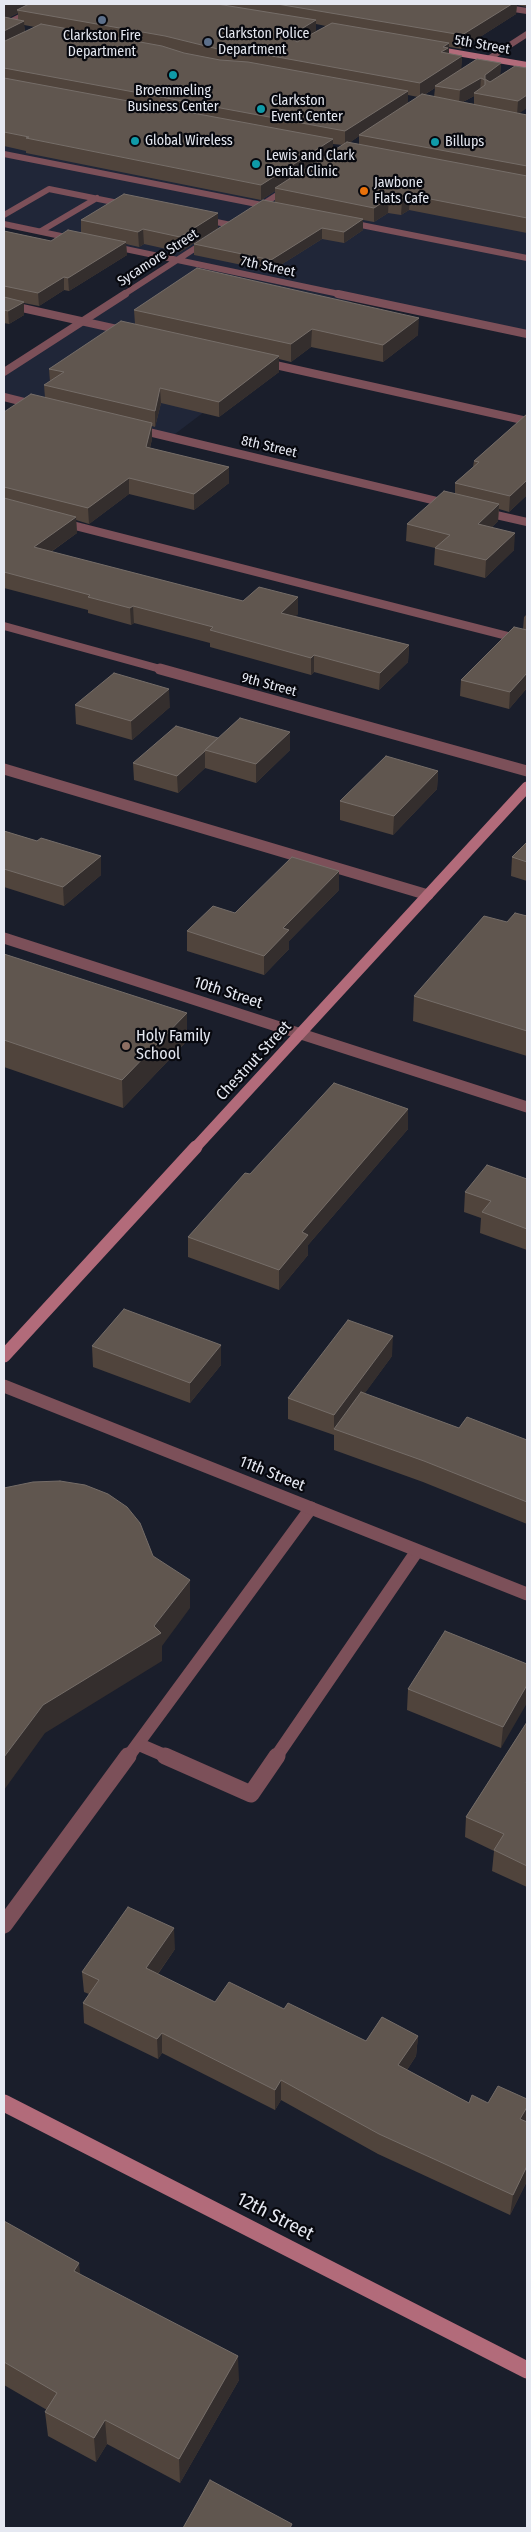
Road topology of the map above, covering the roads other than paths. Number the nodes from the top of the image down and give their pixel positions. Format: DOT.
graph roads {
  1 [pos="46,4"];
  2 [pos="480,4"];
  3 [pos="527,11"];
  4 [pos="4,26"];
  5 [pos="13,28"];
  6 [pos="527,34"];
  7 [pos="423,48"];
  8 [pos="489,59"];
  9 [pos="527,65"];
  10 [pos="474,68"];
  11 [pos="519,70"];
  12 [pos="4,154"];
  13 [pos="292,185"];
  14 [pos="97,198"];
  15 [pos="262,205"];
  16 [pos="135,206"];
  17 [pos="281,209"];
  18 [pos="4,215"];
  19 [pos="246,215"];
  20 [pos="193,218"];
  21 [pos="239,220"];
  22 [pos="338,220"];
  23 [pos="4,224"];
  24 [pos="231,225"];
  25 [pos="224,230"];
  26 [pos="40,231"];
  27 [pos="216,235"];
  28 [pos="80,240"];
  29 [pos="99,244"];
  30 [pos="527,258"];
  31 [pos="177,260"];
  32 [pos="4,304"];
  33 [pos="82,322"];
  34 [pos="130,332"];
  35 [pos="527,334"];
  36 [pos="256,360"];
  37 [pos="4,372"];
  38 [pos="4,398"];
  39 [pos="41,406"];
  40 [pos="527,421"];
  41 [pos="124,426"];
  42 [pos="460,506"];
  43 [pos="470,508"];
  44 [pos="51,520"];
  45 [pos="527,522"];
  46 [pos="4,626"];
  47 [pos="527,641"];
  48 [pos="4,769"];
  49 [pos="527,771"];
  50 [pos="527,787"];
  51 [pos="428,895"];
  52 [pos="4,938"];
  53 [pos="301,1034"];
  54 [pos="527,1107"];
  55 [pos="4,1356"];
  56 [pos="4,1386"];
  57 [pos="311,1508"];
  58 [pos="417,1551"];
  59 [pos="527,1594"];
  60 [pos="138,1744"];
  61 [pos="4,1926"];
  62 [pos="4,2103"];
  63 [pos="527,2370"];
  1 -- 4 [label="street"];
  2 -- 3 [label="street"];
  4 -- 5 [label="street"];
  6 -- 8 [label="street"];
  7 -- 8 [label="street, 5th Street"];
  8 -- 9 [label="street, 5th Street"];
  8 -- 10 [label="street"];
  9 -- 11 [label="street"];
  12 -- 15 [label="street"];
  13 -- 15 [label="street"];
  14 -- 16 [label="street"];
  14 -- 18 [label="street"];
  14 -- 26 [label="street"];
  15 -- 17 [label="street"];
  15 -- 19 [label="street"];
  20 -- 24 [label="street"];
  21 -- 24 [label="street, Sycamore Street"];
  22 -- 30 [label="street"];
  23 -- 26 [label="street"];
  24 -- 25 [label="street, Sycamore Street"];
  26 -- 28 [label="street"];
  27 -- 31 [label="street, Sycamore Street"];
  29 -- 31 [label="street, 7th Street"];
  31 -- 33 [label="street, Sycamore Street"];
  31 -- 35 [label="street, 7th Street"];
  32 -- 33 [label="street"];
  33 -- 34 [label="street"];
  33 -- 37 [label="street, Sycamore Street"];
  36 -- 40 [label="street"];
  38 -- 39 [label="street"];
  41 -- 42 [label="street, 8th Street"];
  43 -- 45 [label="street"];
  44 -- 47 [label="street"];
  46 -- 49 [label="street, 9th Street"];
  48 -- 51 [label="street"];
  50 -- 51 [label="street, Chestnut Street"];
  51 -- 53 [label="street, Chestnut Street"];
  52 -- 53 [label="street, 10th Street"];
  53 -- 54 [label="street, 10th Street"];
  53 -- 55 [label="street, Chestnut Street"];
  56 -- 57 [label="street, 11th Street"];
  57 -- 58 [label="street, 11th Street"];
  57 -- 60 [label="street"];
  58 -- 59 [label="street, 11th Street"];
  58 -- 60 [label="street"];
  60 -- 61 [label="street"];
  62 -- 63 [label="street, 12th Street"];
}
